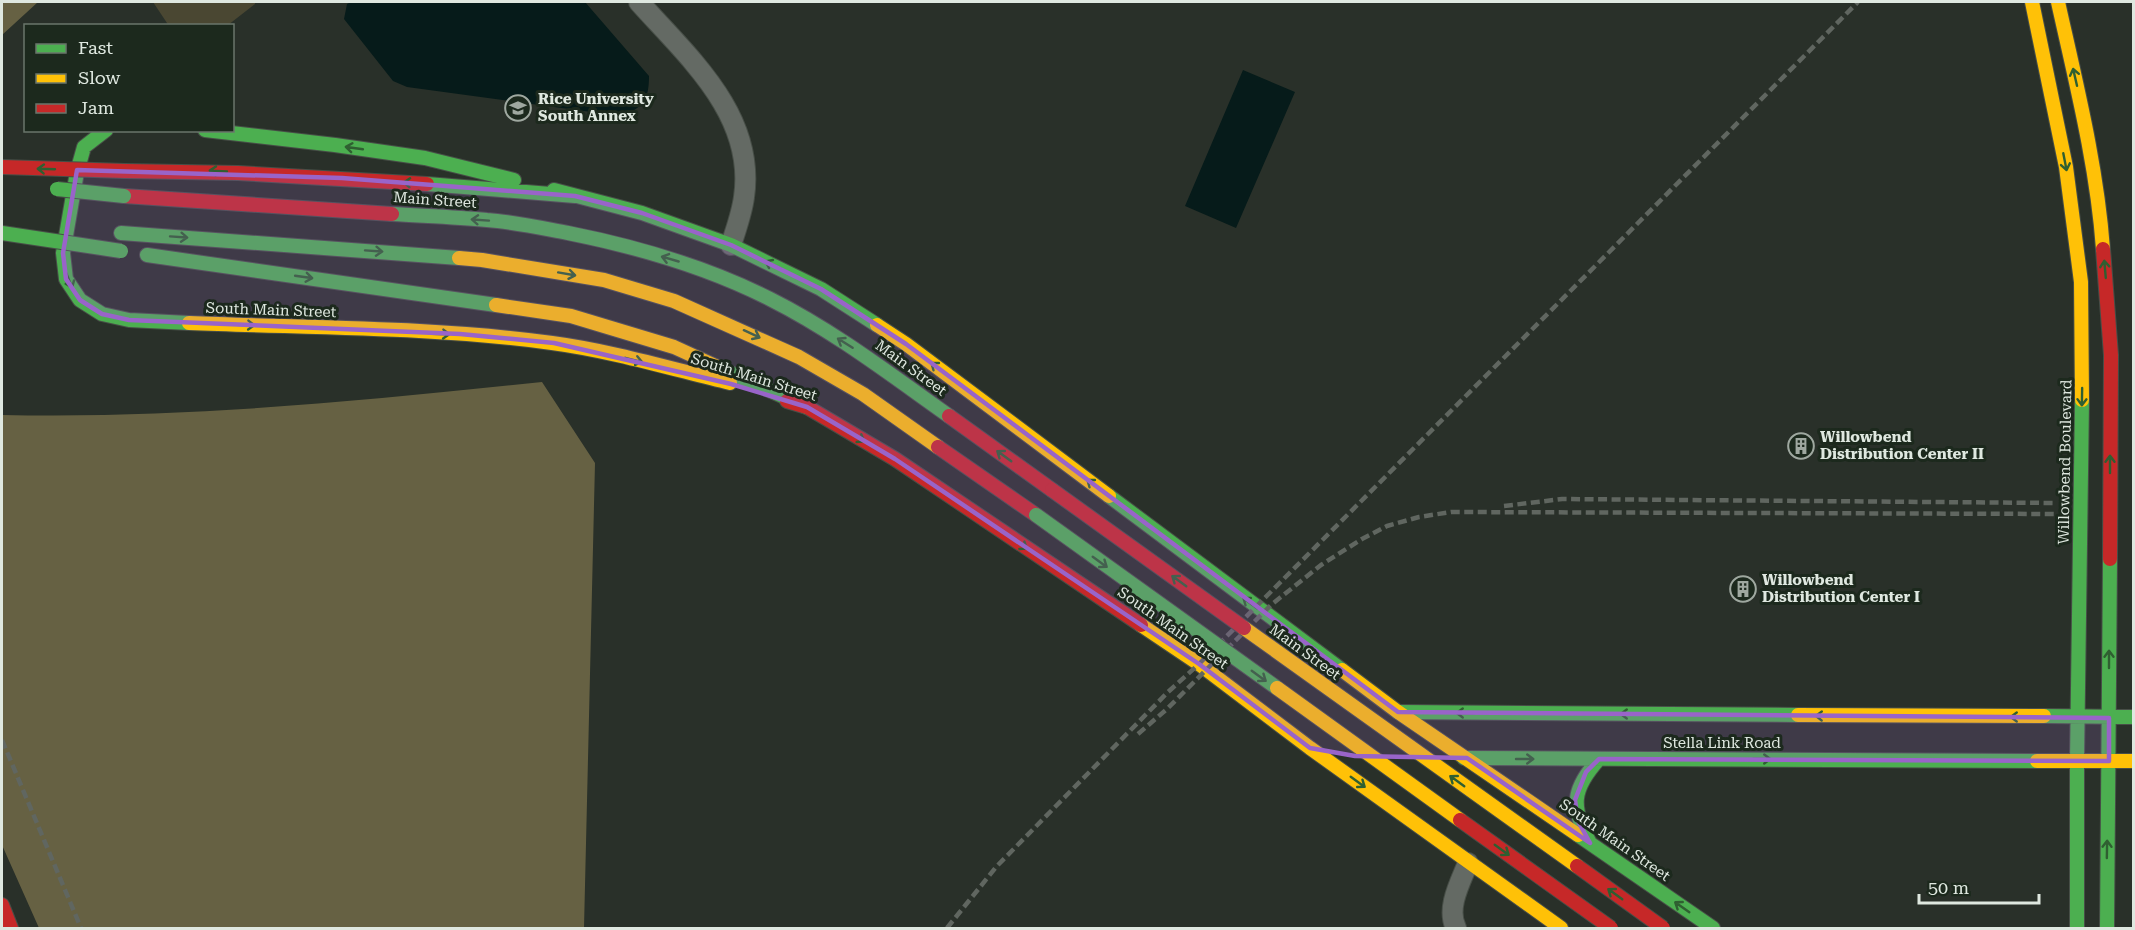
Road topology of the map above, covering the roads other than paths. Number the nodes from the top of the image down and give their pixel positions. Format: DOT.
graph roads {
  1 [pos="639,2"];
  2 [pos="2032,2"];
  3 [pos="2058,2"];
  4 [pos="103,132"];
  5 [pos="222,132"];
  6 [pos="2,167"];
  7 [pos="46,187"];
  8 [pos="575,196"];
  9 [pos="2,228"];
  10 [pos="85,231"];
  11 [pos="2,232"];
  12 [pos="115,233"];
  13 [pos="731,245"];
  14 [pos="2097,355"];
  15 [pos="807,407"];
  16 [pos="1317,653"];
  17 [pos="1398,712"];
  18 [pos="2133,717"];
  19 [pos="2078,718"];
  20 [pos="2109,718"];
  21 [pos="1273,720"];
  22 [pos="1311,748"];
  23 [pos="1467,758"];
  24 [pos="1599,759"];
  25 [pos="2077,760"];
  26 [pos="2109,761"];
  27 [pos="2133,761"];
  28 [pos="1590,843"];
  29 [pos="1468,863"];
  30 [pos="2,905"];
  31 [pos="11,928"];
  32 [pos="1456,928"];
  33 [pos="1561,928"];
  34 [pos="1611,928"];
  35 [pos="1663,928"];
  36 [pos="1713,928"];
  37 [pos="2077,928"];
  38 [pos="2107,928"];
  1 -- 13 [label="street"];
  2 -- 14 [label="main road, Willowbend Boulevard, one-way"];
  14 -- 3 [label="main road, Willowbend Boulevard, one-way"];
  4 -- 15 [label="main road, South Main Street, one-way"];
  8 -- 5 [label="main road, South Main Street, one-way"];
  8 -- 6 [label="main road, one-way, bridge"];
  35 -- 7 [label="main road, Main Street, one-way, bridge"];
  8 -- 13 [label="main road, South Main Street"];
  9 -- 10 [label="main road"];
  11 -- 15 [label="main road, one-way, bridge"];
  12 -- 34 [label="main road, one-way, bridge"];
  16 -- 13 [label="main road, South Main Street, one-way"];
  14 -- 19 [label="main road, Willowbend Boulevard, one-way"];
  20 -- 14 [label="main road, Willowbend Boulevard, one-way"];
  15 -- 21 [label="main road, South Main Street, one-way"];
  16 -- 17 [label="main road, South Main Street"];
  16 -- 21 [label="main road"];
  19 -- 17 [label="main road, Stella Link Road, one-way"];
  17 -- 23 [label="main road, South Main Street"];
  18 -- 20 [label="main road, Stella Link Road"];
  19 -- 20 [label="main road, Stella Link Road"];
  19 -- 25 [label="main road, Willowbend Boulevard"];
  20 -- 26 [label="main road, Willowbend Boulevard"];
  21 -- 22 [label="main road, South Main Street"];
  22 -- 23 [label="main road, Stella Link Road"];
  22 -- 29 [label="main road, South Main Street, one-way"];
  23 -- 24 [label="main road, Stella Link Road, one-way"];
  23 -- 28 [label="main road, South Main Street"];
  24 -- 25 [label="main road, Stella Link Road, one-way"];
  24 -- 28 [label="main road"];
  25 -- 26 [label="main road, Stella Link Road"];
  25 -- 37 [label="main road, Willowbend Boulevard"];
  26 -- 27 [label="main road, Stella Link Road"];
  38 -- 26 [label="main road, Willowbend Boulevard, one-way"];
  36 -- 28 [label="main road, South Main Street, one-way"];
  29 -- 32 [label="street"];
  29 -- 33 [label="main road, South Main Street"];
  30 -- 31 [label="main road"];
}
